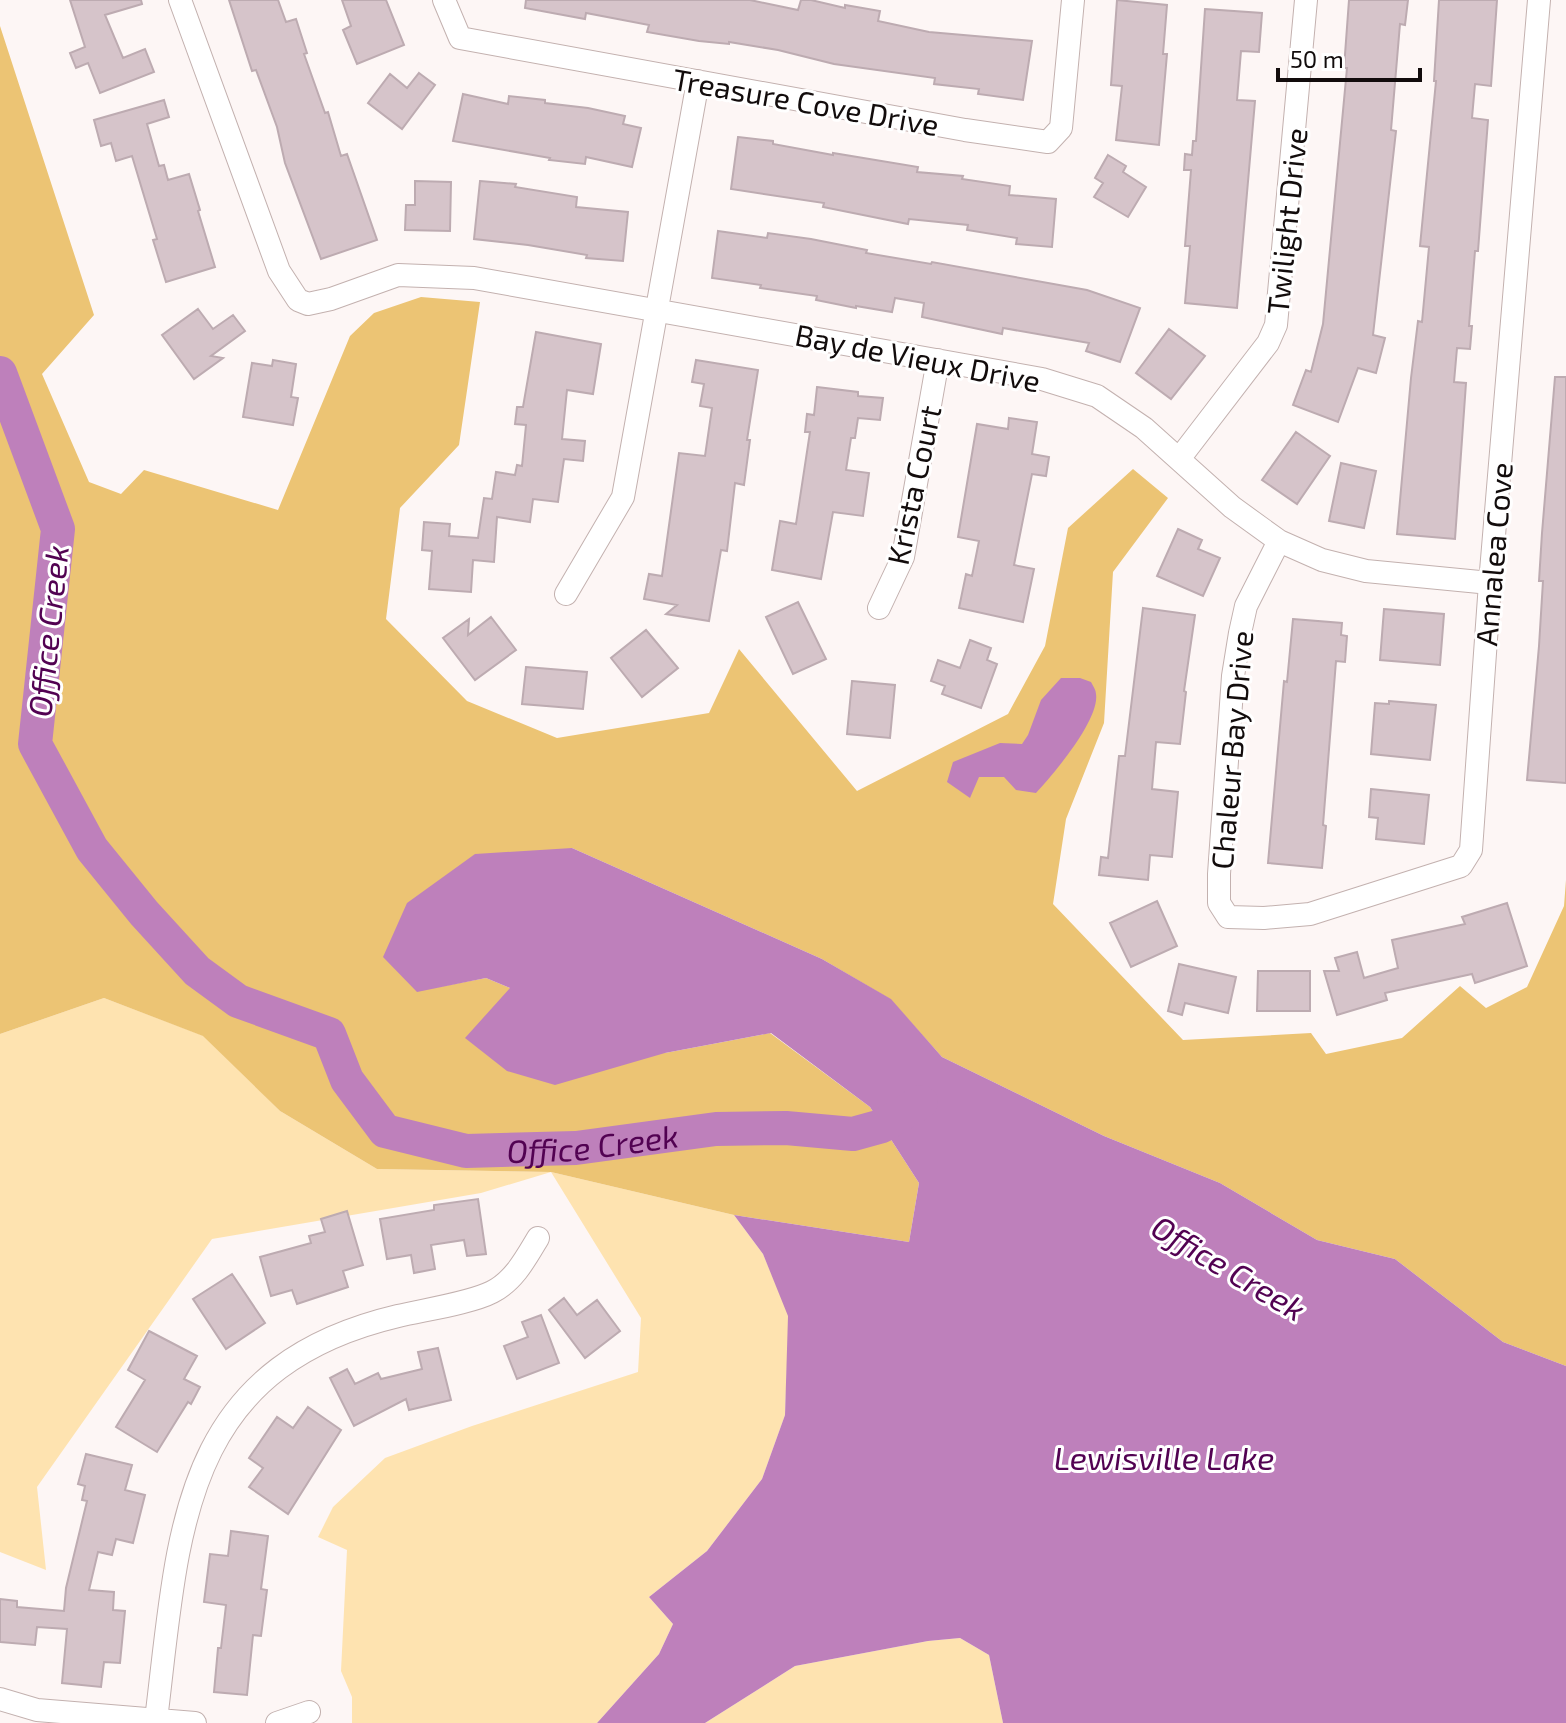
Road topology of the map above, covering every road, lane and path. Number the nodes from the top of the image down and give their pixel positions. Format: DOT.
graph roads {
  1 [pos="180,0"];
  2 [pos="444,0"];
  3 [pos="1073,0"];
  4 [pos="1306,0"];
  5 [pos="1539,0"];
  6 [pos="698,81"];
  7 [pos="656,309"];
  8 [pos="938,360"];
  9 [pos="1179,459"];
  10 [pos="1279,541"];
  11 [pos="1490,583"];
  12 [pos="566,594"];
  13 [pos="879,608"];
  14 [pos="1228,917"];
  15 [pos="538,1238"];
  16 [pos="0,1699"];
  17 [pos="309,1712"];
  18 [pos="156,1720"];
  19 [pos="195,1723"];
  20 [pos="277,1723"];
  1 -- 7 [label="street, Bay de Vieux Drive"];
  2 -- 6 [label="street, Treasure Cove Drive"];
  3 -- 6 [label="street, Treasure Cove Drive"];
  4 -- 9 [label="street, Twilight Drive"];
  5 -- 11 [label="street, Annalea Cove"];
  6 -- 7 [label="street"];
  7 -- 8 [label="street, Bay de Vieux Drive"];
  7 -- 12 [label="street"];
  8 -- 9 [label="street, Bay de Vieux Drive"];
  8 -- 13 [label="street, Krista Court"];
  9 -- 10 [label="street, Bay de Vieux Drive"];
  10 -- 11 [label="street, Bay de Vieux Drive"];
  10 -- 14 [label="street, Chaleur Bay Drive"];
  11 -- 14 [label="street, Annalea Cove"];
  15 -- 18 [label="street"];
  16 -- 18 [label="street"];
  17 -- 20 [label="street"];
  18 -- 19 [label="street"];
}
